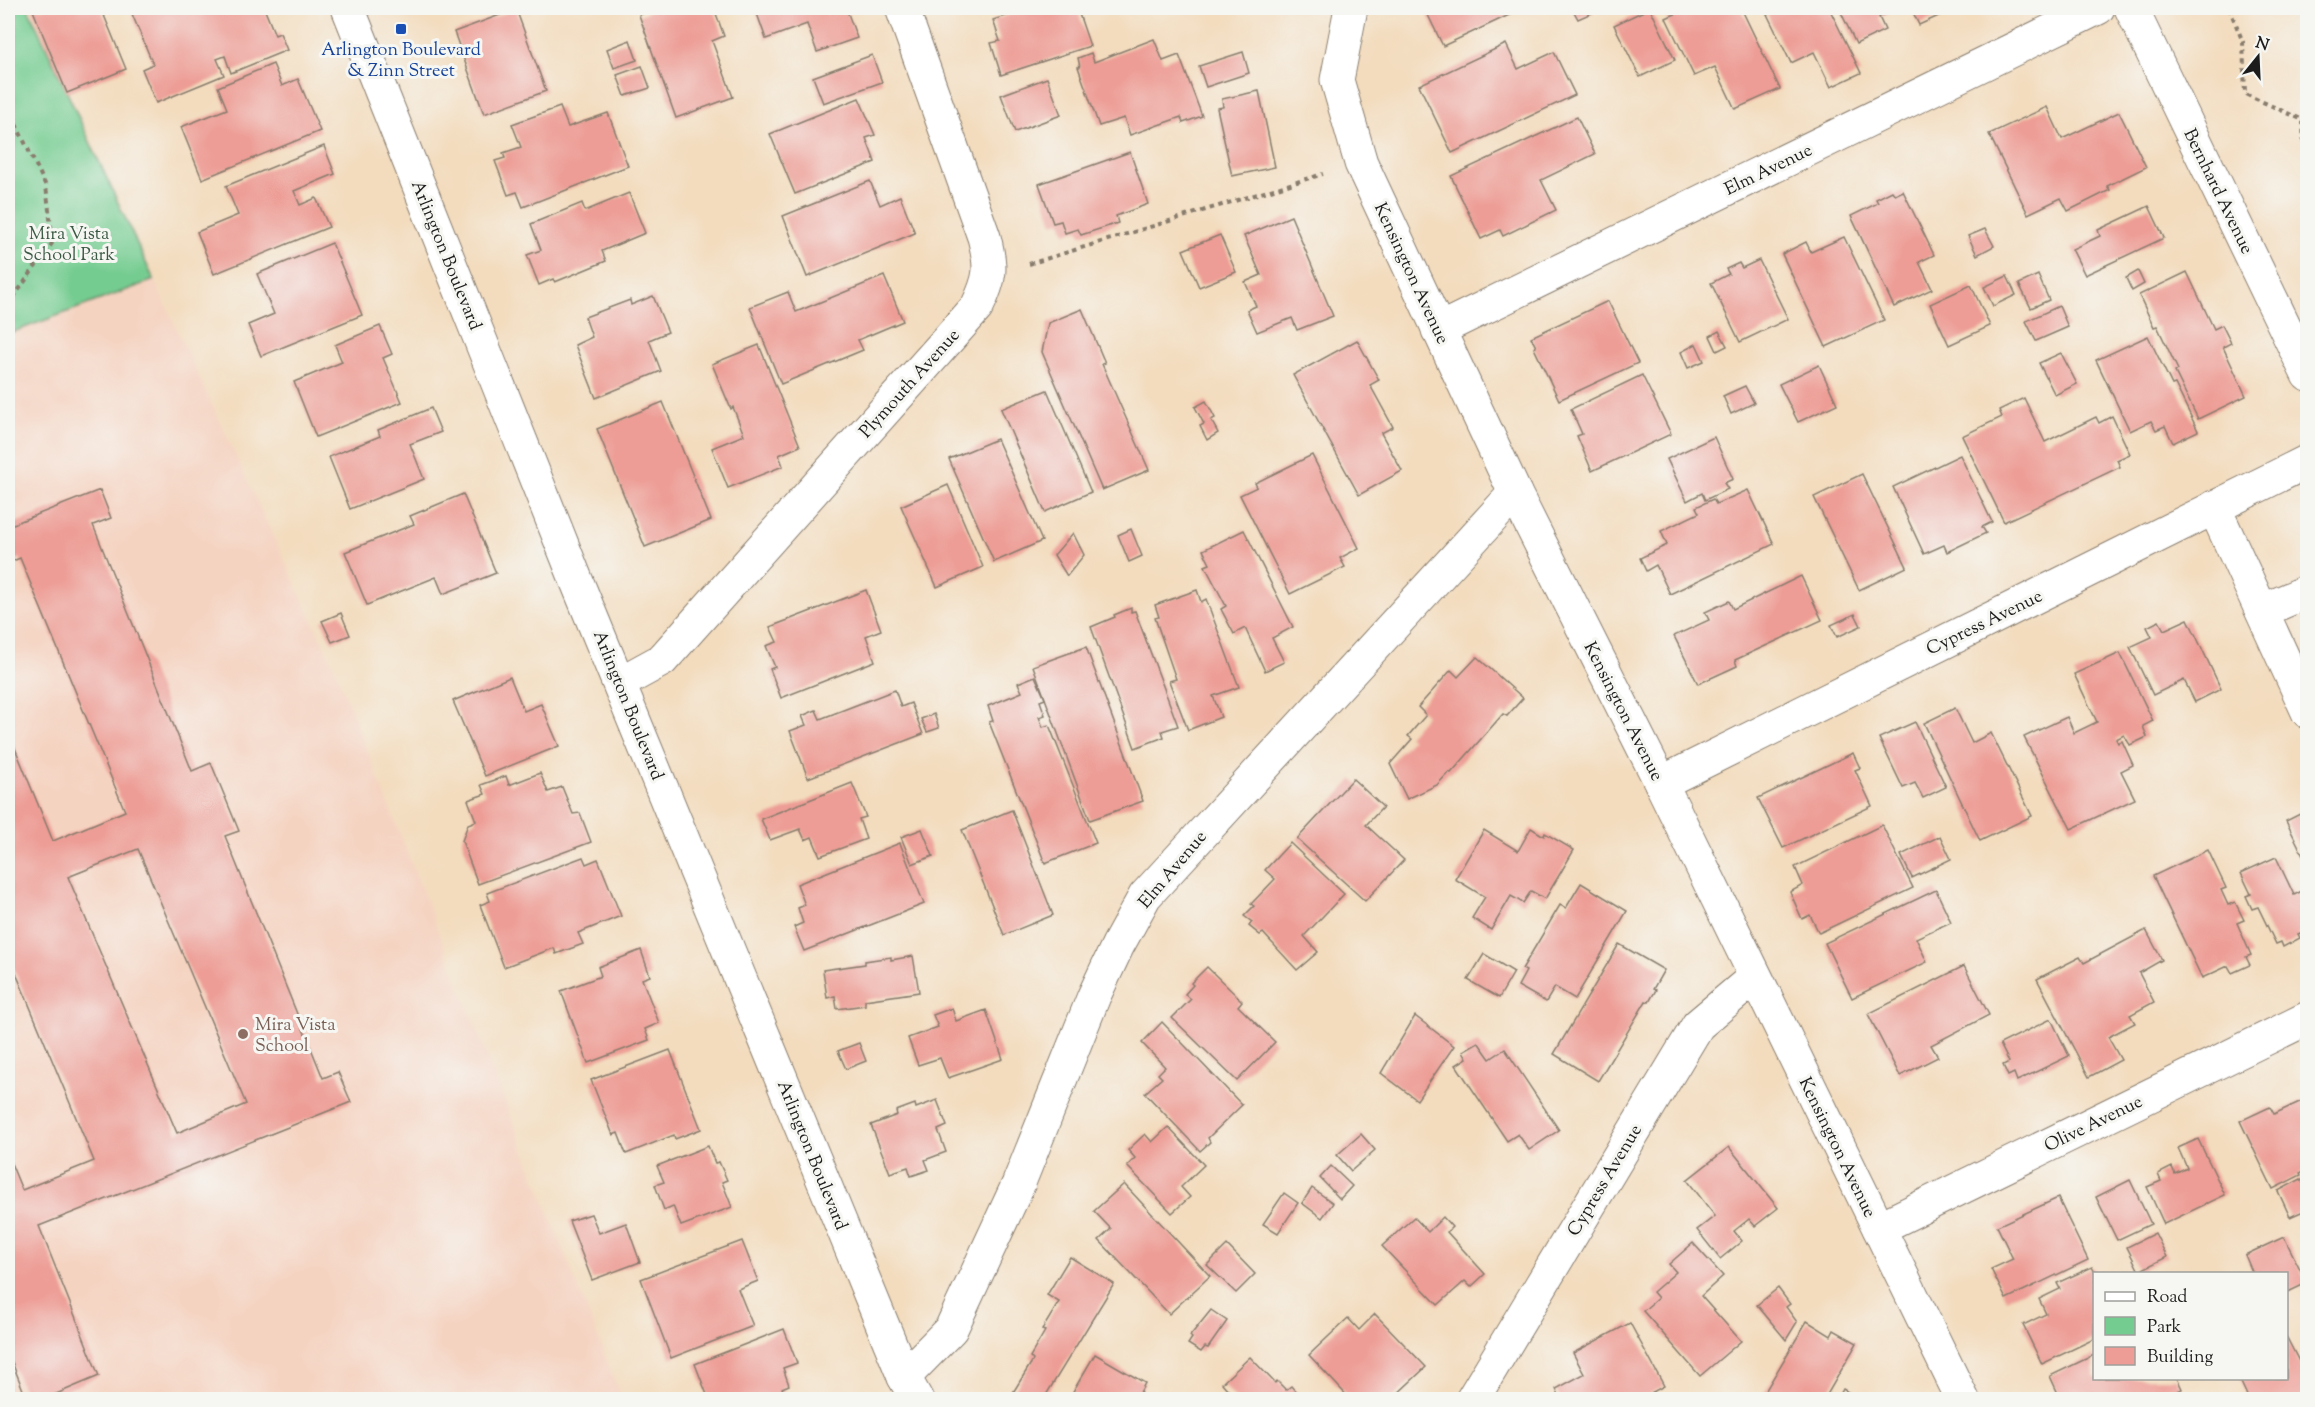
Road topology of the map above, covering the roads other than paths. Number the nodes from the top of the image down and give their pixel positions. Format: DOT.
graph roads {
  1 [pos="348,8"];
  2 [pos="902,8"];
  3 [pos="1351,8"];
  4 [pos="2098,8"];
  5 [pos="2131,8"];
  6 [pos="1438,330"];
  7 [pos="2307,375"];
  8 [pos="2307,461"];
  9 [pos="1515,493"];
  10 [pos="2214,507"];
  11 [pos="2307,591"];
  12 [pos="2262,611"];
  13 [pos="620,683"];
  14 [pos="2307,712"];
  15 [pos="1660,783"];
  16 [pos="1755,977"];
  17 [pos="2307,1018"];
  18 [pos="1879,1228"];
  19 [pos="911,1388"];
  20 [pos="1472,1400"];
  21 [pos="1963,1400"];
  1 -- 13 [label="street, Arlington Boulevard"];
  2 -- 13 [label="street, Plymouth Avenue"];
  3 -- 6 [label="street, Kensington Avenue"];
  4 -- 6 [label="street, Elm Avenue"];
  5 -- 7 [label="street, Bernhard Avenue"];
  6 -- 9 [label="street, Kensington Avenue"];
  8 -- 10 [label="street, Cypress Avenue"];
  9 -- 15 [label="street, Kensington Avenue"];
  9 -- 19 [label="street, Elm Avenue"];
  10 -- 12 [label="street"];
  10 -- 15 [label="street, Cypress Avenue"];
  11 -- 12 [label="street"];
  12 -- 14 [label="street"];
  13 -- 19 [label="street, Arlington Boulevard"];
  15 -- 16 [label="street, Kensington Avenue"];
  16 -- 18 [label="street, Kensington Avenue"];
  16 -- 20 [label="street, Cypress Avenue"];
  17 -- 18 [label="street, Olive Avenue"];
  18 -- 21 [label="street, Kensington Avenue"];
}
